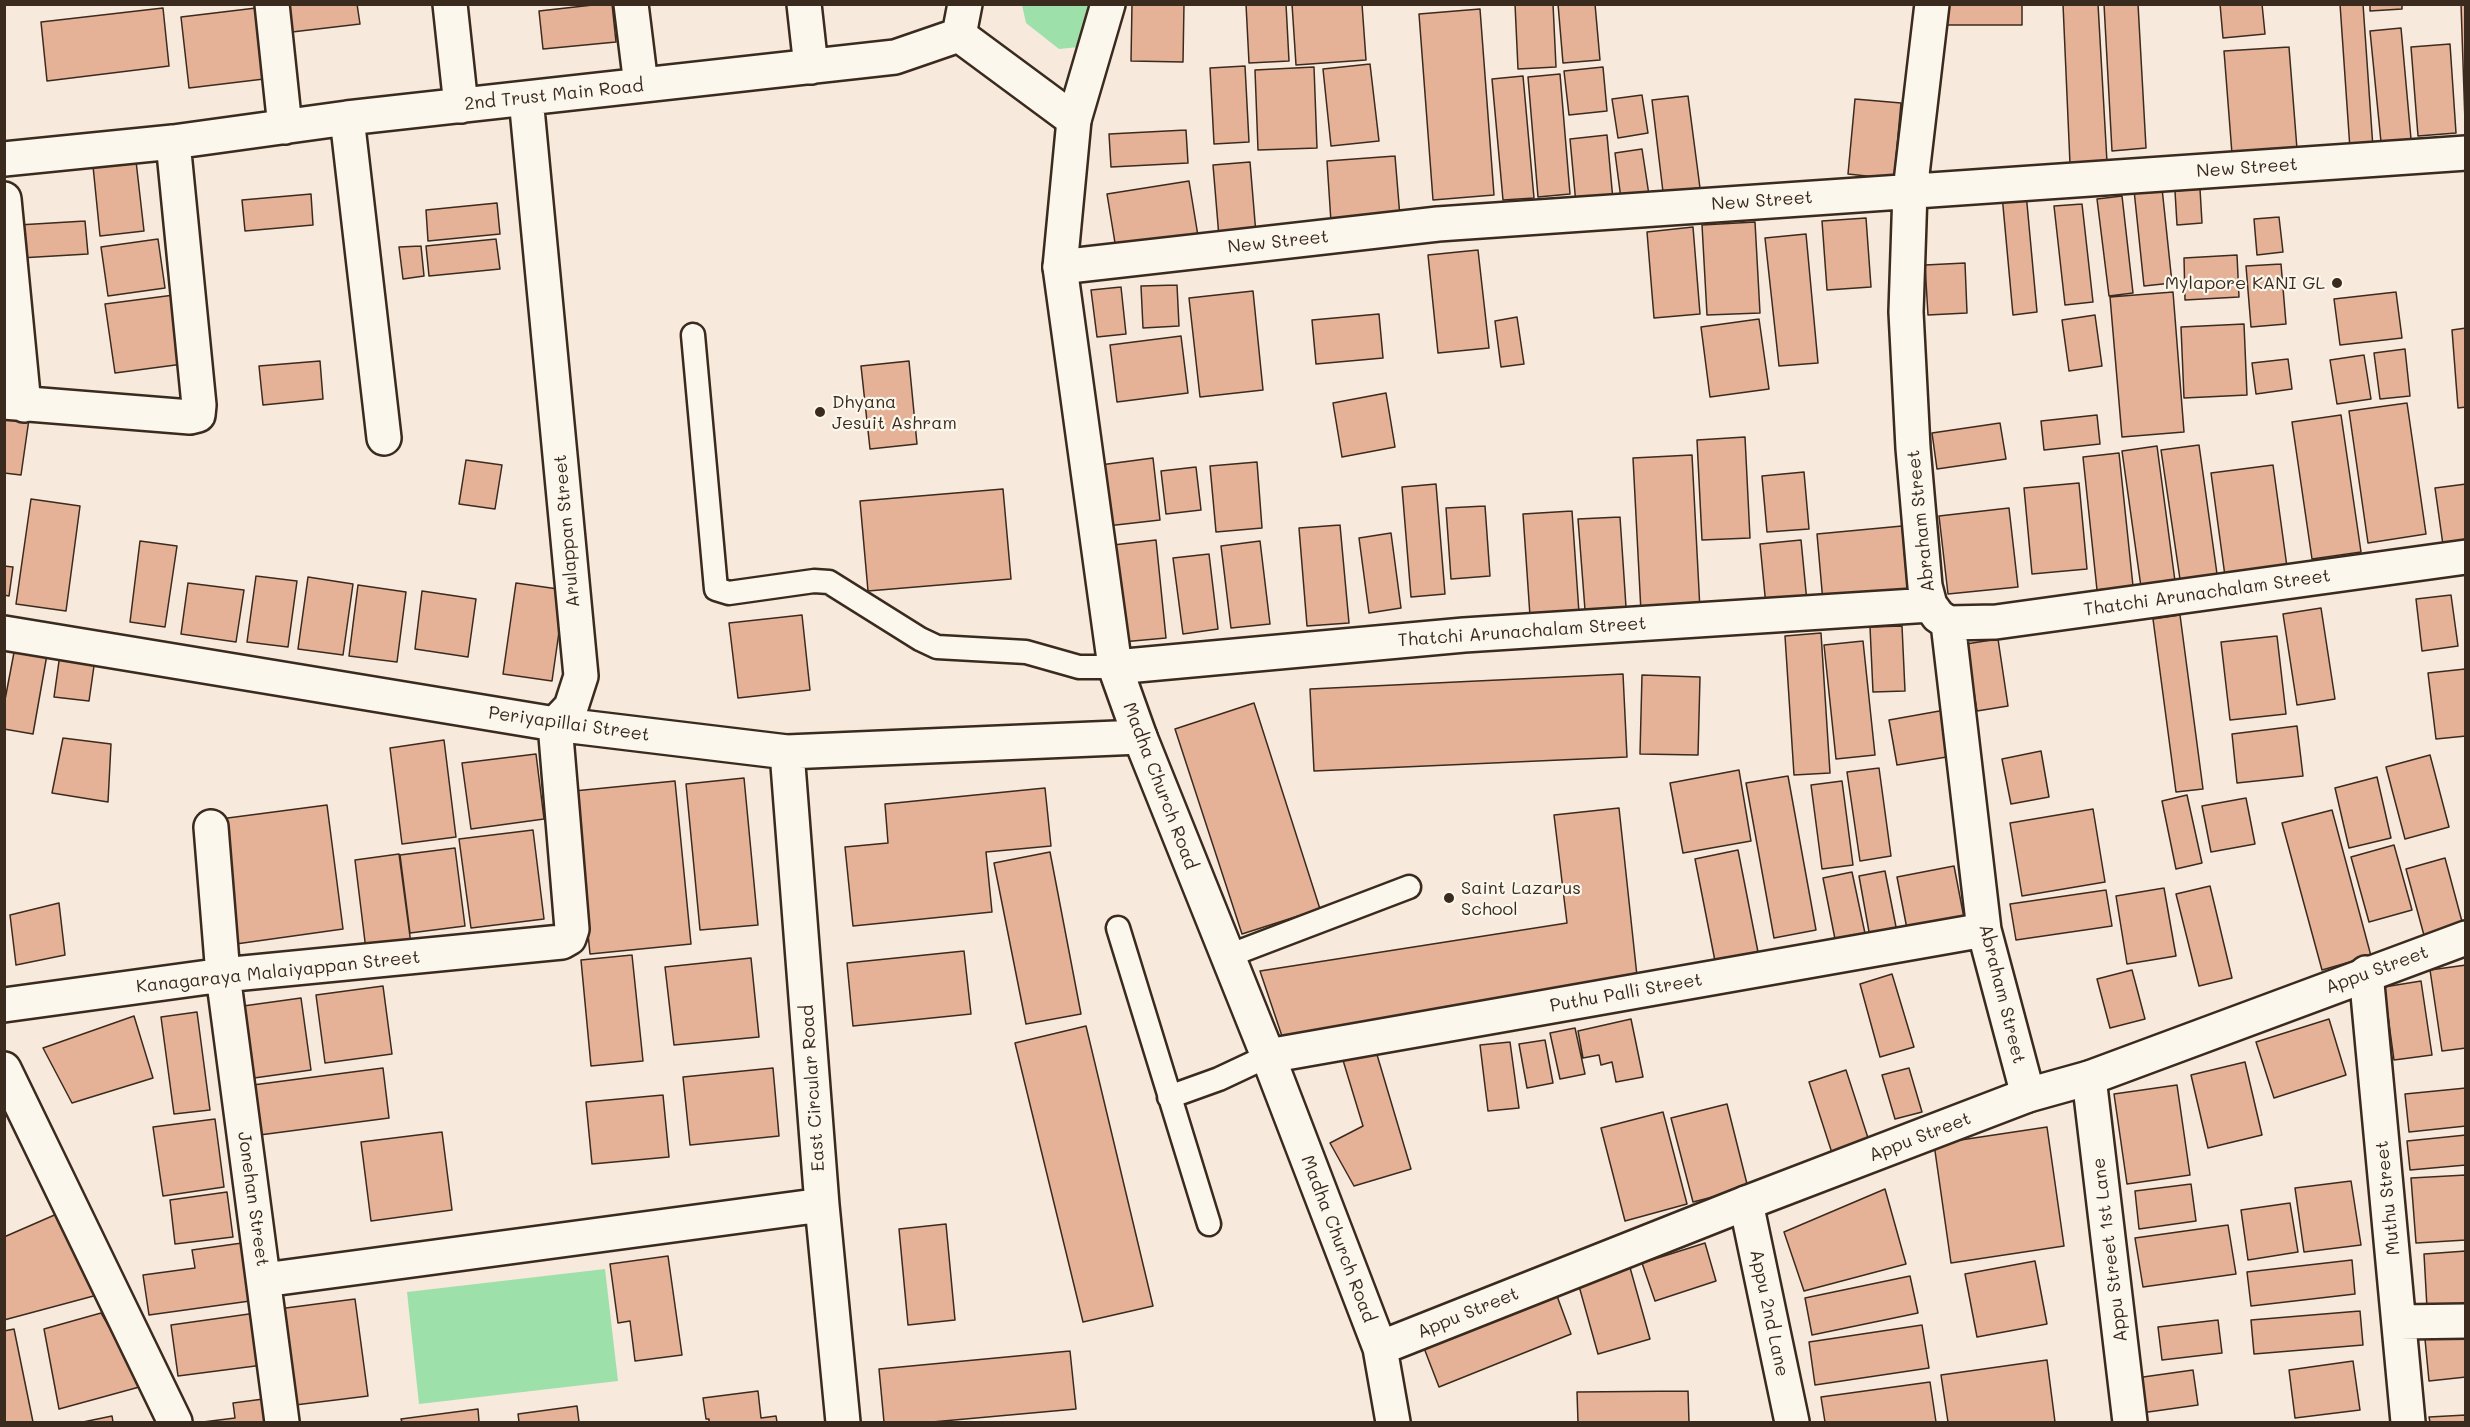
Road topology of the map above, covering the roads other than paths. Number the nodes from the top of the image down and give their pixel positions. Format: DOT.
graph roads {
  1 [pos="272,4"];
  2 [pos="450,4"];
  3 [pos="631,4"];
  4 [pos="804,4"];
  5 [pos="1107,4"];
  6 [pos="1932,4"];
  7 [pos="962,20"];
  8 [pos="811,67"];
  9 [pos="641,85"];
  10 [pos="526,98"];
  11 [pos="461,106"];
  12 [pos="347,118"];
  13 [pos="1074,120"];
  14 [pos="285,127"];
  15 [pos="173,142"];
  16 [pos="2466,153"];
  17 [pos="4,159"];
  18 [pos="1910,191"];
  19 [pos="4,199"];
  20 [pos="1060,267"];
  21 [pos="693,335"];
  22 [pos="14,404"];
  23 [pos="384,438"];
  24 [pos="2466,557"];
  25 [pos="1939,614"];
  26 [pos="4,633"];
  27 [pos="1114,667"];
  28 [pos="555,724"];
  29 [pos="1140,737"];
  30 [pos="787,752"];
  31 [pos="211,827"];
  32 [pos="1409,887"];
  33 [pos="1118,928"];
  34 [pos="1984,930"];
  35 [pos="2466,938"];
  36 [pos="1228,956"];
  37 [pos="2366,974"];
  38 [pos="223,975"];
  39 [pos="4,1005"];
  40 [pos="1268,1056"];
  41 [pos="4,1069"];
  42 [pos="2089,1078"];
  43 [pos="2028,1095"];
  44 [pos="1169,1097"];
  45 [pos="1746,1203"];
  46 [pos="822,1205"];
  47 [pos="1209,1224"];
  48 [pos="264,1280"];
  49 [pos="2466,1321"];
  50 [pos="2400,1322"];
  51 [pos="1380,1348"];
  52 [pos="175,1422"];
  53 [pos="282,1422"];
  54 [pos="843,1422"];
  55 [pos="1393,1422"];
  56 [pos="1792,1422"];
  57 [pos="2130,1422"];
  58 [pos="2408,1422"];
  1 -- 14 [label="street"];
  2 -- 11 [label="street"];
  3 -- 9 [label="street"];
  4 -- 8 [label="street"];
  5 -- 13 [label="street, Madha Church Road"];
  6 -- 18 [label="street, Abraham Street"];
  7 -- 8 [label="street, 2nd Trust Main Road"];
  7 -- 13 [label="street, 2nd Trust Main Road"];
  8 -- 9 [label="street, 2nd Trust Main Road"];
  9 -- 10 [label="street, 2nd Trust Main Road"];
  10 -- 11 [label="street, 2nd Trust Main Road"];
  10 -- 28 [label="street, Arulappan Street"];
  11 -- 12 [label="street, 2nd Trust Main Road"];
  12 -- 14 [label="street, 2nd Trust Main Road"];
  12 -- 23 [label="street"];
  13 -- 20 [label="street, Madha Church Road"];
  14 -- 15 [label="street, 2nd Trust Main Road"];
  15 -- 17 [label="street, 2nd Trust Main Road"];
  15 -- 22 [label="street"];
  16 -- 18 [label="street, New Street"];
  18 -- 20 [label="street, New Street"];
  18 -- 25 [label="street, Abraham Street"];
  19 -- 22 [label="street"];
  20 -- 27 [label="street, Madha Church Road"];
  21 -- 27 [label="lane"];
  24 -- 25 [label="street, Thatchi Arunachalam Street"];
  25 -- 27 [label="street, Thatchi Arunachalam Street"];
  25 -- 34 [label="street, Abraham Street"];
  26 -- 28 [label="street, Periyapillai Street"];
  27 -- 29 [label="street, Madha Church Road"];
  28 -- 30 [label="street, Periyapillai Street"];
  28 -- 38 [label="street, Kanagaraya Malaiyappan Street"];
  29 -- 30 [label="street, Periyapillai Street"];
  29 -- 36 [label="street, Madha Church Road"];
  30 -- 46 [label="street, East Circular Road"];
  31 -- 38 [label="street, Jonehan Street"];
  32 -- 36 [label="lane"];
  33 -- 44 [label="lane"];
  34 -- 40 [label="street, Puthu Palli Street"];
  34 -- 43 [label="street, Abraham Street"];
  35 -- 37 [label="street, Appu Street"];
  36 -- 40 [label="street, Madha Church Road"];
  37 -- 42 [label="street, Appu Street"];
  37 -- 50 [label="street, Muthu Street"];
  38 -- 39 [label="street, Kanagaraya Malaiyappan Street"];
  38 -- 48 [label="street, Jonehan Street"];
  40 -- 44 [label="lane"];
  40 -- 51 [label="street, Madha Church Road"];
  41 -- 52 [label="street"];
  42 -- 43 [label="street, Appu Street"];
  42 -- 57 [label="street, Appu Street 1st Lane"];
  43 -- 45 [label="street, Appu Street"];
  44 -- 47 [label="lane"];
  45 -- 51 [label="street, Appu Street"];
  45 -- 56 [label="street, Appu 2nd Lane"];
  46 -- 48 [label="street"];
  46 -- 54 [label="street, East Circular Road"];
  48 -- 53 [label="street, Jonehan Street"];
  49 -- 50 [label="street"];
  50 -- 58 [label="street, Muthu Street"];
  51 -- 55 [label="street, Madha Church Road"];
}
